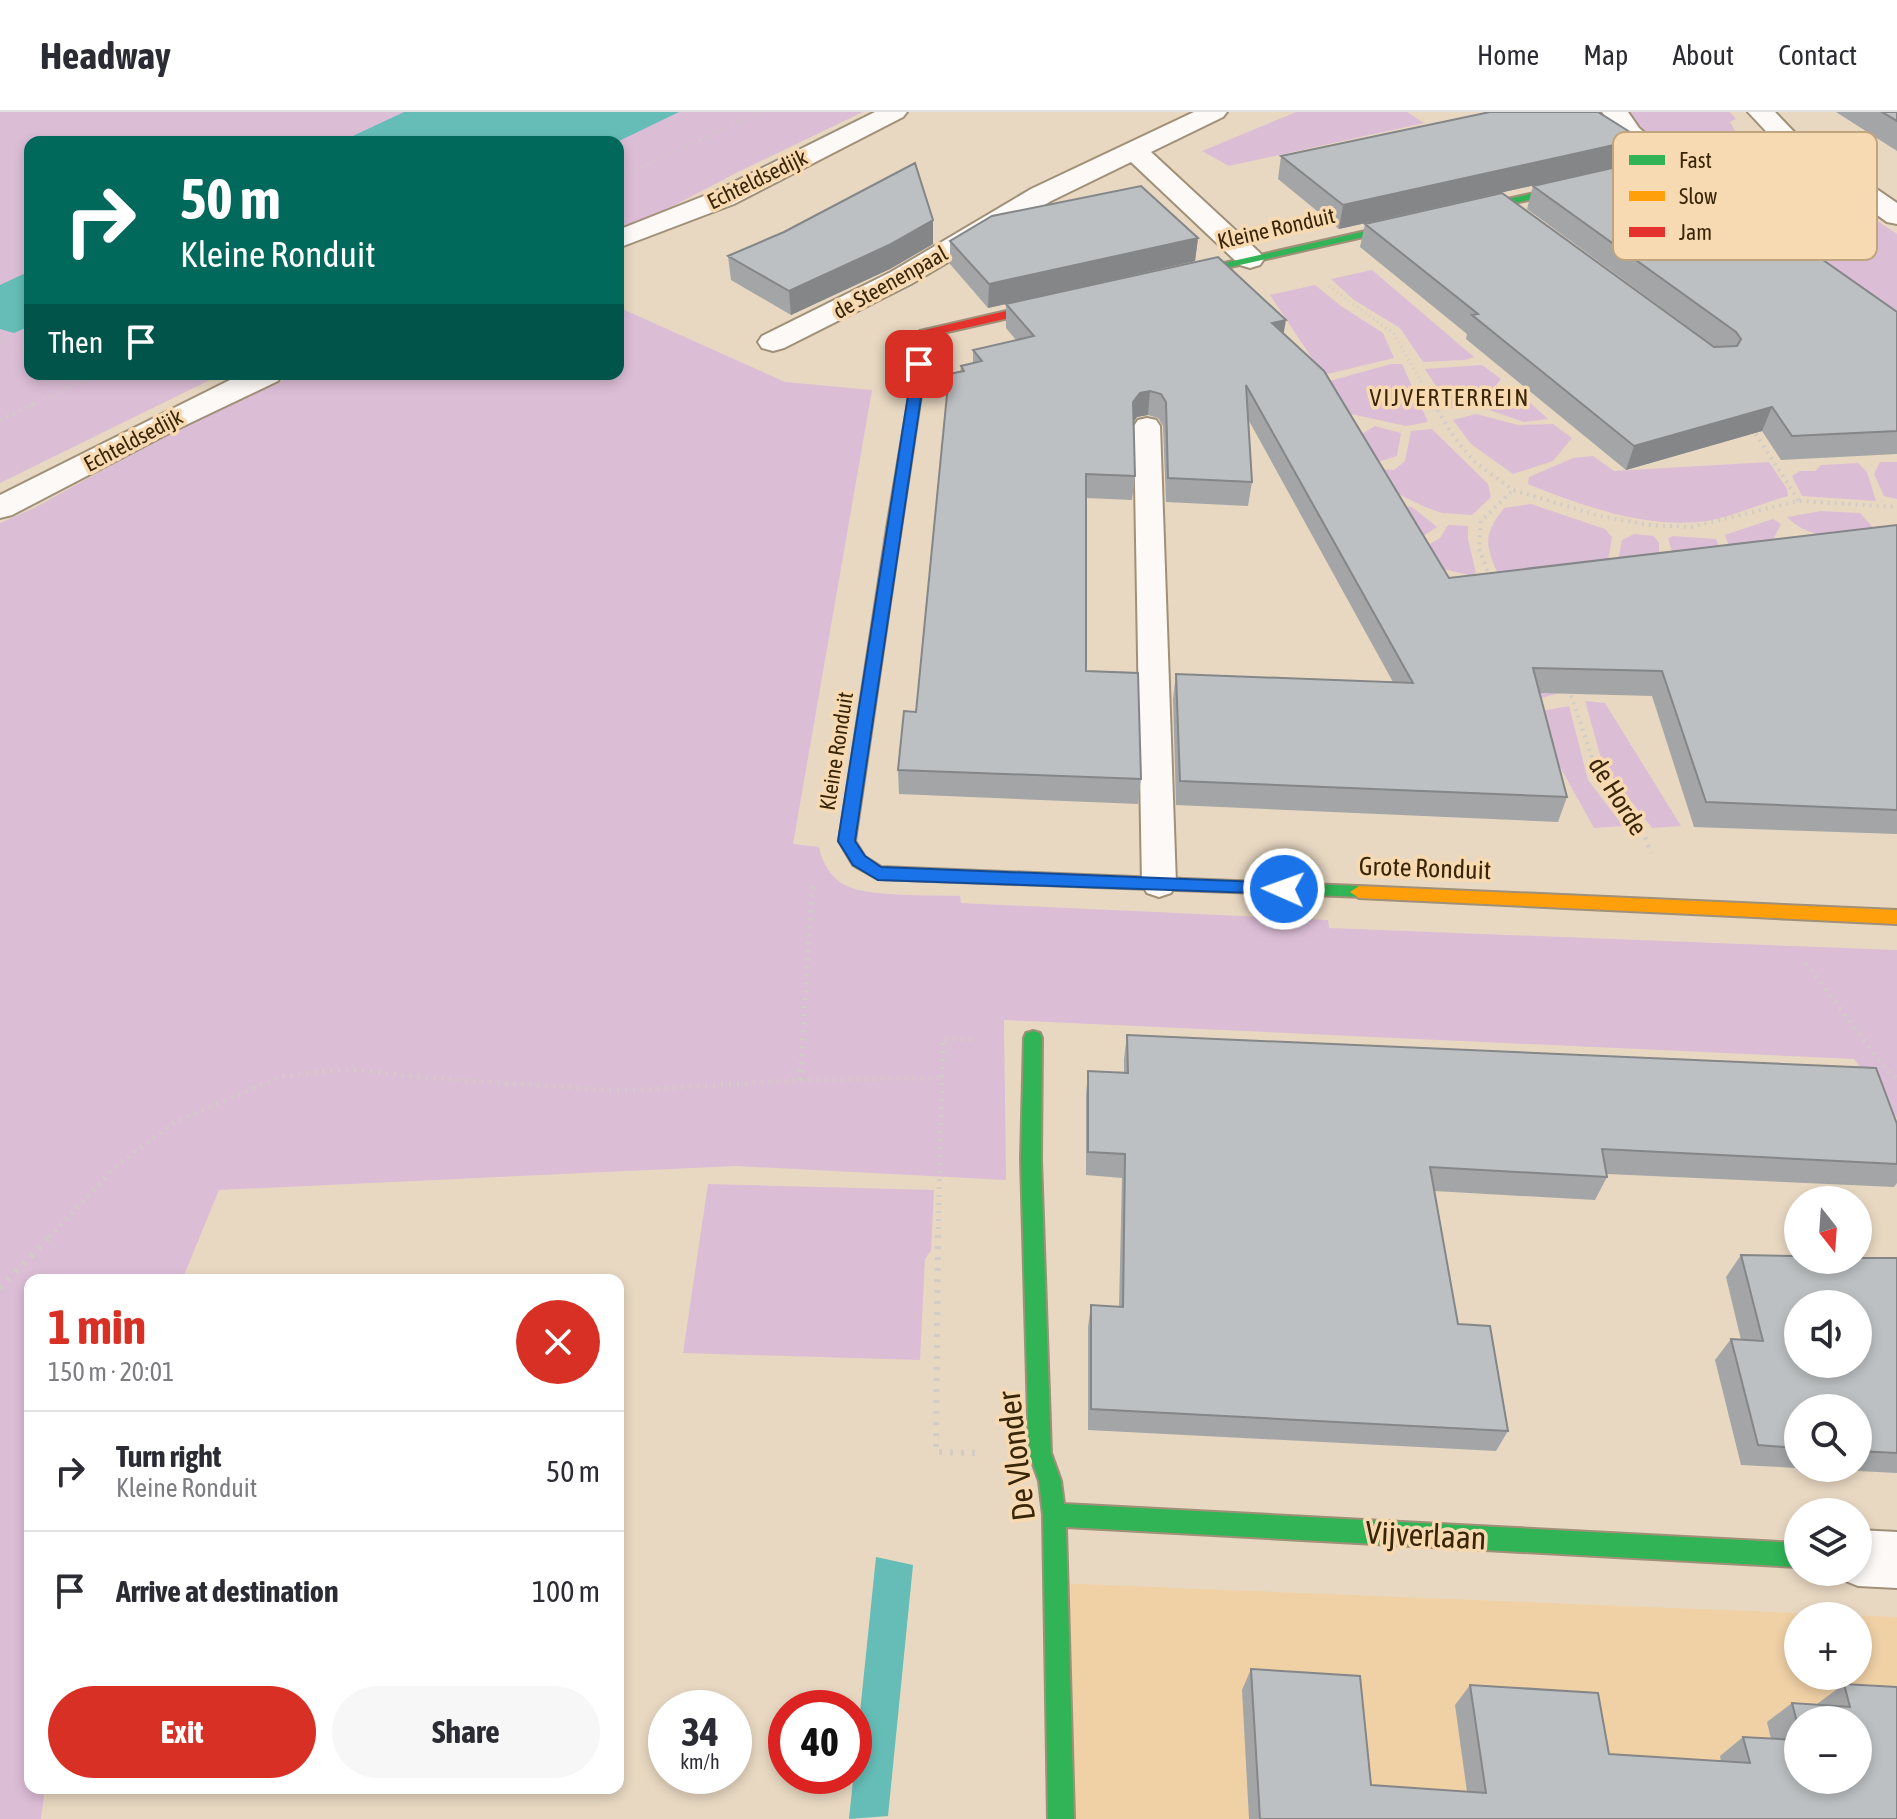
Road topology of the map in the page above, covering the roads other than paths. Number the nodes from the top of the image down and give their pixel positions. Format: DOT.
graph roads {
  1 [pos="894,112"];
  2 [pos="1214,112"];
  3 [pos="1615,112"];
  4 [pos="1761,112"];
  5 [pos="1629,132"];
  6 [pos="1780,132"];
  7 [pos="1133,150"];
  8 [pos="1613,178"];
  9 [pos="1877,202"];
  10 [pos="1499,203"];
  11 [pos="1897,216"];
  12 [pos="1524,221"];
  13 [pos="624,238"];
  14 [pos="1250,259"];
  15 [pos="1156,280"];
  16 [pos="1079,298"];
  17 [pos="773,342"];
  18 [pos="254,380"];
  19 [pos="1147,426"];
  20 [pos="0,508"];
  21 [pos="859,861"];
  22 [pos="1159,884"];
  23 [pos="1897,917"];
  24 [pos="1033,1038"];
  25 [pos="1054,1515"];
  26 [pos="1784,1554"];
  27 [pos="1872,1559"];
  28 [pos="1897,1560"];
  29 [pos="1061,1819"];
  1 -- 13 [label="street, Echteldsedijk"];
  2 -- 7 [label="street, de Steenenpaal"];
  3 -- 5 [label="street"];
  4 -- 6 [label="street"];
  7 -- 14 [label="street"];
  7 -- 17 [label="street, de Steenenpaal"];
  8 -- 10 [label="street, Kleine Ronduit"];
  9 -- 11 [label="street"];
  10 -- 12 [label="lane"];
  10 -- 14 [label="street, Kleine Ronduit"];
  14 -- 15 [label="street, Kleine Ronduit"];
  16 -- 21 [label="street, Kleine Ronduit"];
  18 -- 20 [label="street, Echteldsedijk"];
  19 -- 22 [label="lane"];
  21 -- 22 [label="street, Grote Ronduit"];
  22 -- 23 [label="street, Grote Ronduit"];
  24 -- 25 [label="street, De Vlonder"];
  25 -- 26 [label="street, Vijverlaan"];
  25 -- 29 [label="street, De Vlonder"];
  27 -- 28 [label="street"];
}
